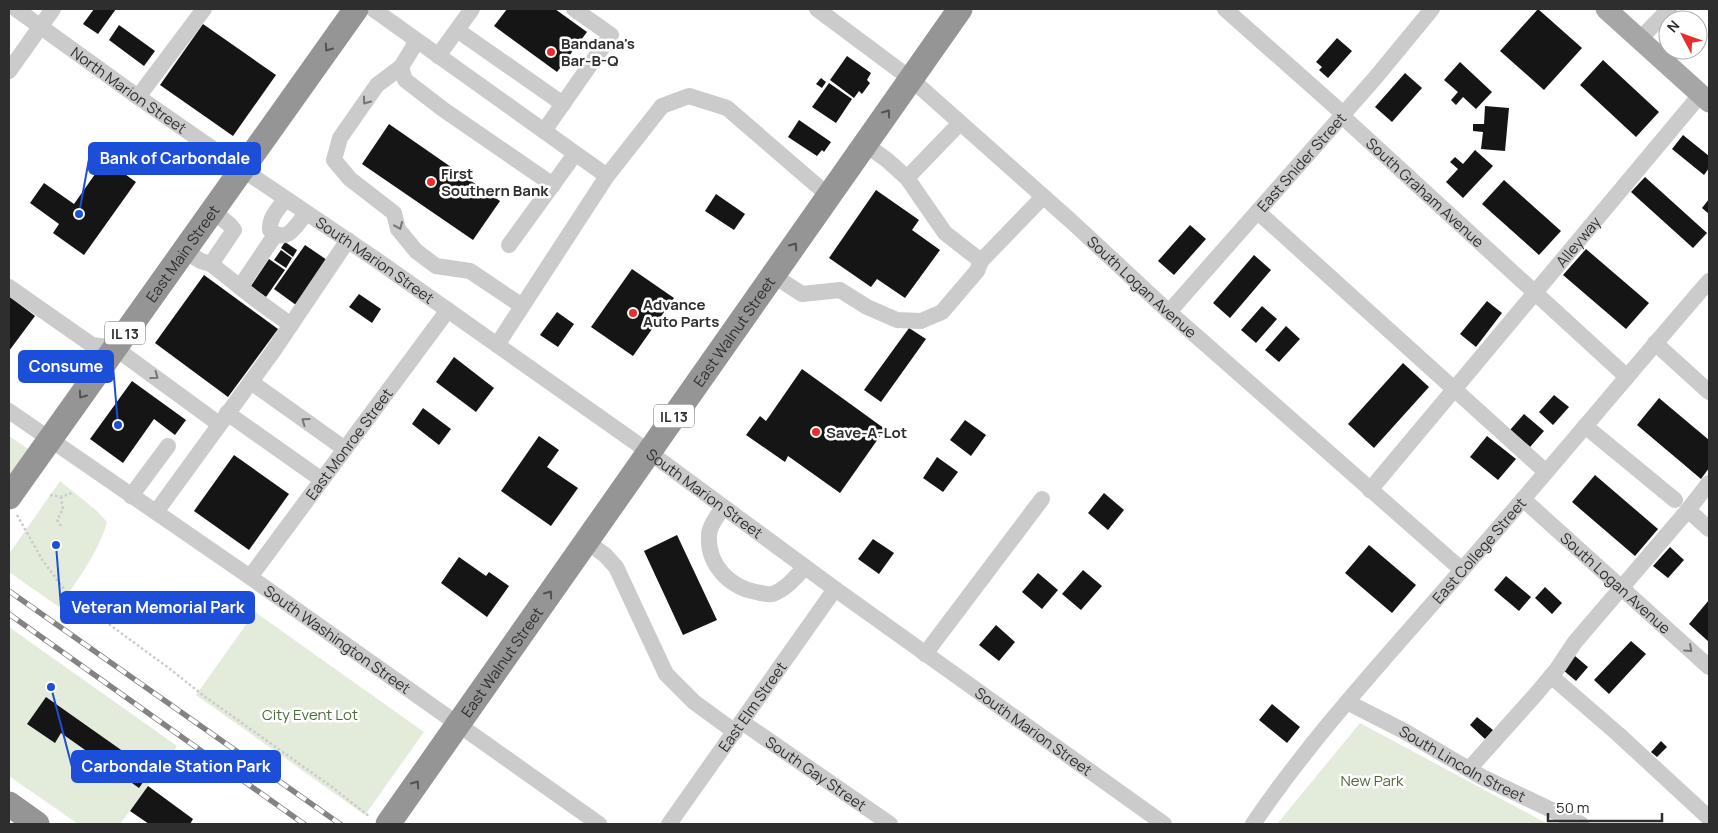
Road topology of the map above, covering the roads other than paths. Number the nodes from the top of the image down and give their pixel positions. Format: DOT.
graph roads {
  1 [pos="16,9"];
  2 [pos="53,9"];
  3 [pos="204,9"];
  4 [pos="356,9"];
  5 [pos="373,9"];
  6 [pos="472,9"];
  7 [pos="574,9"];
  8 [pos="817,9"];
  9 [pos="960,9"];
  10 [pos="1225,9"];
  11 [pos="1432,9"];
  12 [pos="1606,9"];
  13 [pos="1669,9"];
  14 [pos="41,26"];
  15 [pos="457,30"];
  16 [pos="1640,39"];
  17 [pos="417,41"];
  18 [pos="438,56"];
  19 [pos="401,67"];
  20 [pos="9,71"];
  21 [pos="911,79"];
  22 [pos="138,97"];
  23 [pos="1705,98"];
  24 [pos="563,104"];
  25 [pos="1342,116"];
  26 [pos="960,123"];
  27 [pos="544,131"];
  28 [pos="865,144"];
  29 [pos="575,154"];
  30 [pos="242,169"];
  31 [pos="607,176"];
  32 [pos="907,178"];
  33 [pos="553,185"];
  34 [pos="829,196"];
  35 [pos="1044,197"];
  36 [pos="286,199"];
  37 [pos="213,211"];
  38 [pos="1258,212"];
  39 [pos="306,213"];
  40 [pos="276,235"];
  41 [pos="348,240"];
  42 [pos="509,245"];
  43 [pos="184,252"];
  44 [pos="981,261"];
  45 [pos="211,264"];
  46 [pos="774,276"];
  47 [pos="1709,281"];
  48 [pos="9,286"];
  49 [pos="240,287"];
  50 [pos="1535,293"];
  51 [pos="522,306"];
  52 [pos="448,310"];
  53 [pos="1169,312"];
  54 [pos="291,325"];
  55 [pos="1655,343"];
  56 [pos="497,345"];
  57 [pos="115,348"];
  58 [pos="1626,377"];
  59 [pos="251,382"];
  60 [pos="1455,390"];
  61 [pos="1709,392"];
  62 [pos="9,411"];
  63 [pos="223,419"];
  64 [pos="1585,426"];
  65 [pos="50,440"];
  66 [pos="168,446"];
  67 [pos="345,449"];
  68 [pos="649,452"];
  69 [pos="1546,472"];
  70 [pos="322,480"];
  71 [pos="1709,484"];
  72 [pos="1370,490"];
  73 [pos="132,496"];
  74 [pos="9,498"];
  75 [pos="1042,499"];
  76 [pos="1524,499"];
  77 [pos="1675,500"];
  78 [pos="723,507"];
  79 [pos="1688,510"];
  80 [pos="156,512"];
  81 [pos="1709,528"];
  82 [pos="586,541"];
  83 [pos="805,568"];
  84 [pos="1462,570"];
  85 [pos="250,577"];
  86 [pos="834,589"];
  87 [pos="1623,589"];
  88 [pos="925,654"];
  89 [pos="1709,667"];
  90 [pos="1551,676"];
  91 [pos="1346,702"];
  92 [pos="457,725"];
  93 [pos="739,727"];
  94 [pos="1469,770"];
  95 [pos="9,804"];
  96 [pos="1709,818"];
  97 [pos="379,821"];
  98 [pos="37,824"];
  99 [pos="599,824"];
  100 [pos="669,824"];
  101 [pos="890,824"];
  102 [pos="1164,824"];
  103 [pos="1253,824"];
  104 [pos="1581,824"];
  1 -- 14 [label="street, North Marion Street"];
  2 -- 14 [label="street"];
  3 -- 22 [label="street"];
  4 -- 30 [label="highway, East Main Street / IL 13, one-way"];
  5 -- 17 [label="street"];
  6 -- 15 [label="street"];
  7 -- 24 [label="street"];
  8 -- 21 [label="street, South Logan Avenue"];
  9 -- 21 [label="highway, East Walnut Street / IL 13"];
  10 -- 25 [label="street, South Graham Avenue"];
  11 -- 25 [label="street, East Snider Street"];
  12 -- 16 [label="main road"];
  13 -- 16 [label="street"];
  14 -- 20 [label="street"];
  14 -- 22 [label="street, North Marion Street"];
  15 -- 18 [label="street"];
  15 -- 24 [label="street"];
  16 -- 23 [label="main road"];
  17 -- 18 [label="street"];
  17 -- 19 [label="street"];
  18 -- 27 [label="street"];
  19 -- 33 [label="street"];
  19 -- 51 [label="street, one-way"];
  21 -- 26 [label="street, South Logan Avenue"];
  28 -- 21 [label="highway, East Walnut Street / IL 13, one-way"];
  22 -- 30 [label="street, North Marion Street"];
  23 -- 50 [label="street, Alleyway"];
  24 -- 27 [label="street"];
  25 -- 38 [label="street, East Snider Street"];
  25 -- 50 [label="street, South Graham Avenue"];
  26 -- 32 [label="street"];
  26 -- 35 [label="street, South Logan Avenue"];
  27 -- 29 [label="street"];
  28 -- 32 [label="street"];
  28 -- 34 [label="highway, East Walnut Street / IL 13"];
  29 -- 31 [label="street"];
  29 -- 33 [label="street"];
  30 -- 36 [label="street, South Marion Street"];
  30 -- 37 [label="highway, East Main Street / IL 13"];
  31 -- 34 [label="street"];
  31 -- 51 [label="street"];
  32 -- 44 [label="street"];
  33 -- 42 [label="street"];
  46 -- 34 [label="highway, East Walnut Street / IL 13, one-way"];
  35 -- 44 [label="street"];
  35 -- 53 [label="street, South Logan Avenue"];
  36 -- 39 [label="street, South Marion Street"];
  36 -- 40 [label="street"];
  37 -- 43 [label="highway, East Main Street / IL 13"];
  37 -- 45 [label="street"];
  38 -- 53 [label="street, East Snider Street"];
  38 -- 60 [label="street"];
  39 -- 40 [label="street"];
  39 -- 41 [label="street, South Marion Street"];
  40 -- 49 [label="street"];
  41 -- 52 [label="street, South Marion Street"];
  41 -- 54 [label="street"];
  43 -- 45 [label="street"];
  43 -- 57 [label="highway, East Main Street / IL 13"];
  44 -- 46 [label="street"];
  45 -- 49 [label="street"];
  46 -- 68 [label="highway, East Walnut Street / IL 13"];
  47 -- 55 [label="street, East College Street"];
  48 -- 57 [label="street"];
  49 -- 54 [label="street"];
  50 -- 58 [label="street, South Graham Avenue"];
  50 -- 60 [label="street, Alleyway"];
  51 -- 56 [label="street"];
  52 -- 56 [label="street, South Marion Street"];
  52 -- 67 [label="street, East Monroe Street"];
  53 -- 72 [label="street, South Logan Avenue"];
  54 -- 59 [label="street"];
  55 -- 58 [label="street, East College Street"];
  55 -- 61 [label="street"];
  56 -- 68 [label="street, South Marion Street"];
  57 -- 63 [label="street, one-way"];
  57 -- 65 [label="highway, East Main Street / IL 13, one-way"];
  58 -- 64 [label="street, East College Street"];
  59 -- 63 [label="street"];
  67 -- 59 [label="street, one-way"];
  60 -- 69 [label="street"];
  60 -- 72 [label="street, Alleyway"];
  62 -- 65 [label="street, South Washington Street"];
  63 -- 70 [label="street"];
  63 -- 80 [label="street"];
  64 -- 69 [label="street, East College Street"];
  64 -- 77 [label="street"];
  65 -- 73 [label="street, South Washington Street"];
  65 -- 74 [label="highway, East Main Street / IL 13"];
  66 -- 73 [label="street"];
  67 -- 70 [label="street, East Monroe Street"];
  68 -- 78 [label="street, South Marion Street"];
  68 -- 82 [label="highway, East Walnut Street / IL 13"];
  69 -- 76 [label="street, East College Street"];
  70 -- 85 [label="street, East Monroe Street"];
  71 -- 79 [label="street"];
  72 -- 84 [label="street, South Logan Avenue"];
  73 -- 80 [label="street, South Washington Street"];
  75 -- 88 [label="street"];
  76 -- 84 [label="street, East College Street"];
  76 -- 87 [label="street, South Logan Avenue"];
  78 -- 83 [label="street, South Marion Street"];
  78 -- 83 [label="street"];
  79 -- 81 [label="street"];
  79 -- 87 [label="street"];
  80 -- 85 [label="street, South Washington Street"];
  92 -- 82 [label="highway, East Walnut Street / IL 13, one-way"];
  82 -- 93 [label="street, South Gay Street"];
  83 -- 86 [label="street, South Marion Street"];
  84 -- 91 [label="street, East College Street"];
  85 -- 92 [label="street, South Washington Street"];
  86 -- 88 [label="street, South Marion Street"];
  86 -- 93 [label="street, East Elm Street"];
  87 -- 89 [label="street, South Logan Avenue, one-way"];
  87 -- 90 [label="street"];
  88 -- 102 [label="street, South Marion Street"];
  90 -- 94 [label="street"];
  90 -- 96 [label="street"];
  91 -- 94 [label="street, South Lincoln Street"];
  91 -- 103 [label="street, East College Street"];
  97 -- 92 [label="highway, East Walnut Street / IL 13, one-way"];
  92 -- 99 [label="street, South Washington Street"];
  93 -- 100 [label="street, East Elm Street"];
  93 -- 101 [label="street, South Gay Street"];
  94 -- 104 [label="street, South Lincoln Street"];
  95 -- 98 [label="highway"];
}
